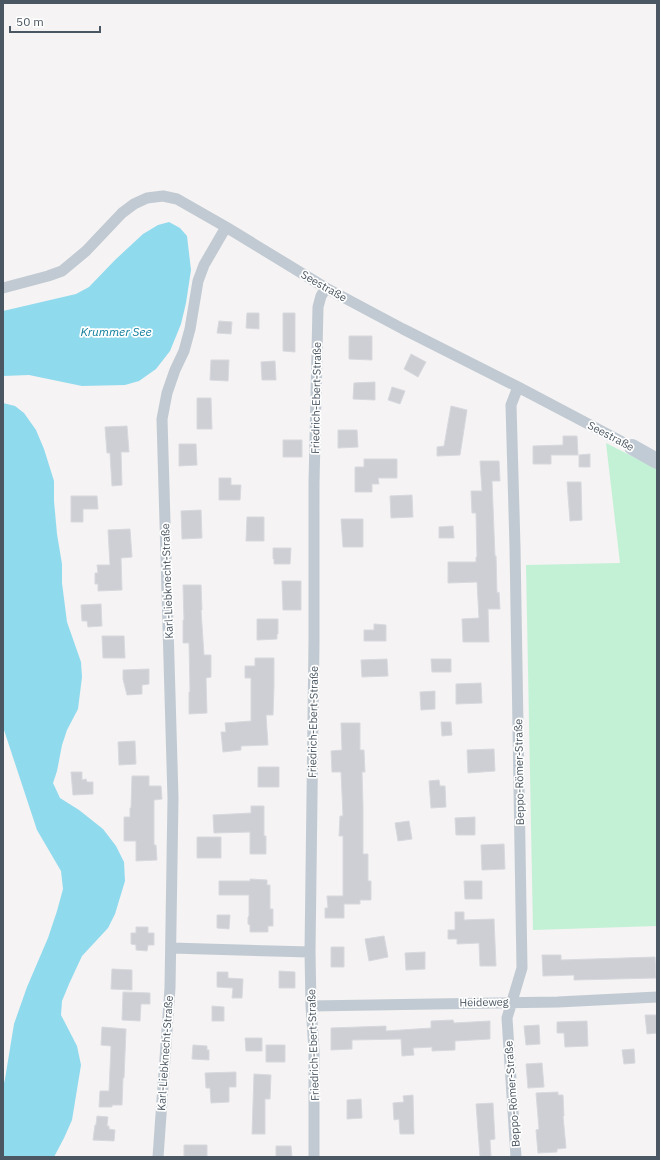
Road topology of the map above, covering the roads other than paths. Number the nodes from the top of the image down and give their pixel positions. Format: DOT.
graph roads {
  1 [pos="226,227"];
  2 [pos="3,288"];
  3 [pos="326,288"];
  4 [pos="518,387"];
  5 [pos="632,447"];
  6 [pos="657,461"];
  7 [pos="171,948"];
  8 [pos="310,952"];
  9 [pos="657,997"];
  10 [pos="512,1002"];
  11 [pos="311,1006"];
  12 [pos="158,1157"];
  13 [pos="314,1157"];
  14 [pos="516,1157"];
  1 -- 2 [label="street, Seestraße"];
  1 -- 3 [label="street, Seestraße"];
  1 -- 7 [label="street, Karl-Liebknecht-Straße"];
  3 -- 4 [label="street, Seestraße"];
  3 -- 8 [label="street, Friedrich-Ebert-Straße"];
  4 -- 5 [label="street, Seestraße"];
  4 -- 10 [label="street, Beppo-Römer-Straße"];
  5 -- 6 [label="street, Seestraße"];
  7 -- 8 [label="street"];
  7 -- 12 [label="street, Karl-Liebknecht-Straße"];
  8 -- 11 [label="street, Friedrich-Ebert-Straße"];
  9 -- 10 [label="street, Heideweg"];
  10 -- 11 [label="street, Heideweg"];
  10 -- 14 [label="street, Beppo-Römer-Straße"];
  11 -- 13 [label="street, Friedrich-Ebert-Straße"];
}
